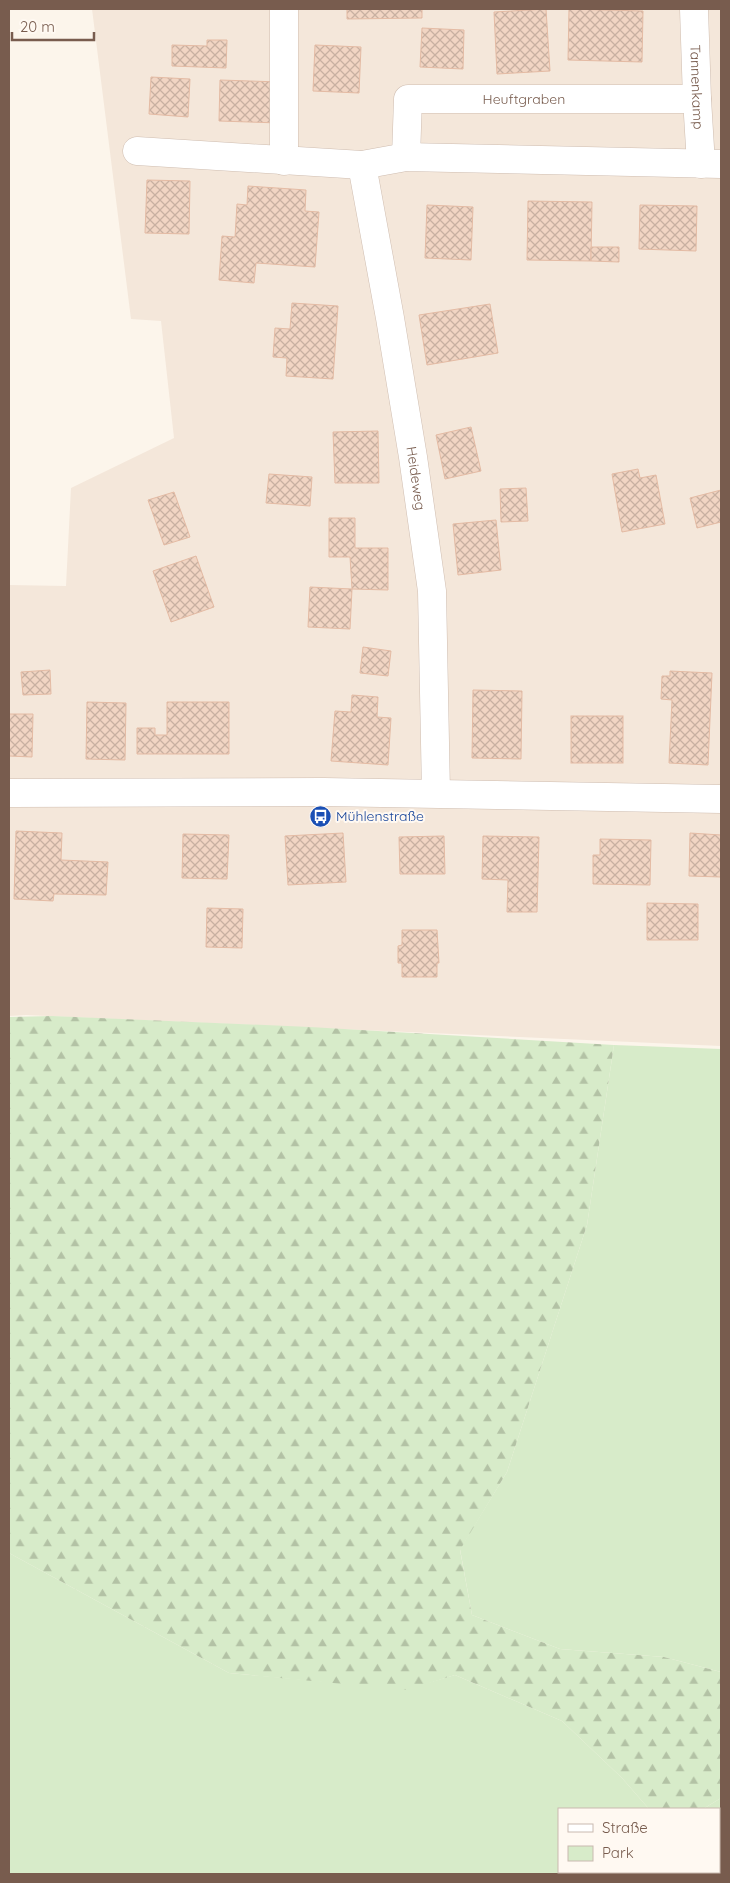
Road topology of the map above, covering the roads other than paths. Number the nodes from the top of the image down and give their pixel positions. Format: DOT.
graph roads {
  1 [pos="284,9"];
  2 [pos="694,9"];
  3 [pos="697,99"];
  4 [pos="137,151"];
  5 [pos="406,157"];
  6 [pos="284,161"];
  7 [pos="711,164"];
  8 [pos="362,165"];
  9 [pos="9,792"];
  10 [pos="436,793"];
  11 [pos="721,798"];
  1 -- 6 [label="street"];
  2 -- 3 [label="street, Tannenkamp"];
  3 -- 5 [label="street, Heuftgraben"];
  3 -- 7 [label="street, Tannenkamp"];
  4 -- 6 [label="street"];
  5 -- 7 [label="street"];
  5 -- 8 [label="street"];
  6 -- 8 [label="street"];
  8 -- 10 [label="street, Heideweg"];
  9 -- 10 [label="street"];
  10 -- 11 [label="street"];
}
